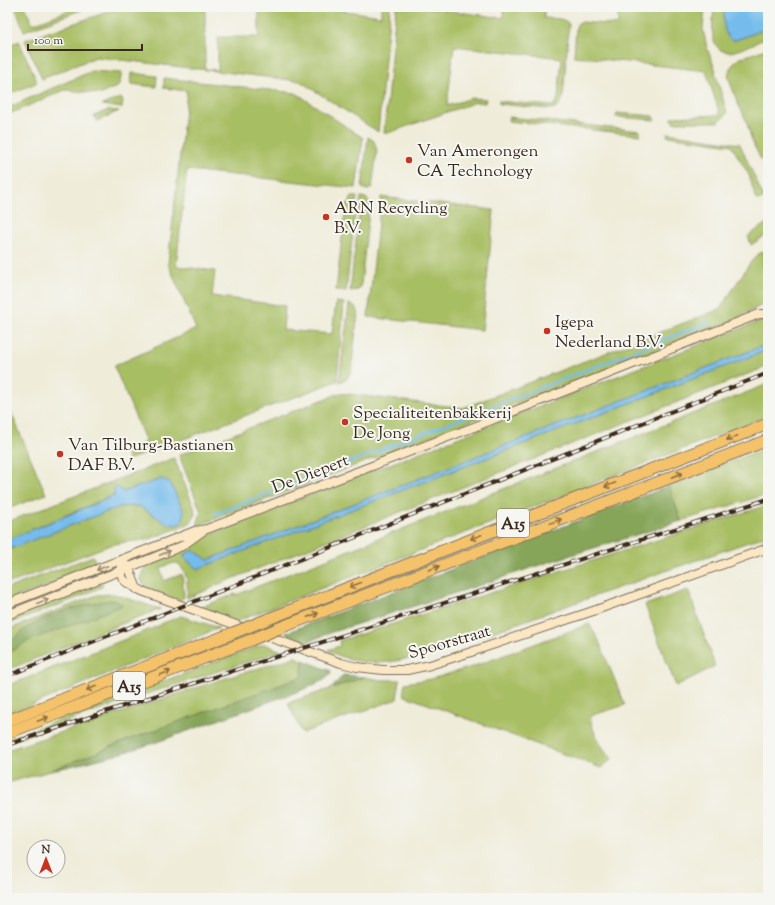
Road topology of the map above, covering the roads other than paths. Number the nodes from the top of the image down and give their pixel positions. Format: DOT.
graph roads {
  1 [pos="768,307"];
  2 [pos="759,314"];
  3 [pos="768,314"];
  4 [pos="768,424"];
  5 [pos="768,440"];
  6 [pos="207,529"];
  7 [pos="768,548"];
  8 [pos="121,560"];
  9 [pos="129,568"];
  10 [pos="120,571"];
  11 [pos="137,589"];
  12 [pos="7,604"];
  13 [pos="7,614"];
  14 [pos="7,721"];
  15 [pos="7,733"];
  1 -- 2 [label="main road, De Diepert"];
  2 -- 3 [label="main road, De Diepert"];
  2 -- 6 [label="main road, De Diepert"];
  4 -- 14 [label="highway, A15, one-way, bridge"];
  15 -- 5 [label="highway, A15, one-way, bridge"];
  6 -- 8 [label="main road, De Diepert"];
  9 -- 6 [label="main road, De Diepert, one-way"];
  7 -- 11 [label="main road, Spoorstraat"];
  8 -- 9 [label="main road"];
  8 -- 10 [label="main road"];
  8 -- 12 [label="main road, De Diepert, one-way"];
  9 -- 10 [label="main road, De Diepert"];
  9 -- 11 [label="main road"];
  10 -- 11 [label="main road, Spoorstraat"];
  13 -- 10 [label="main road, De Diepert, one-way"];
}
